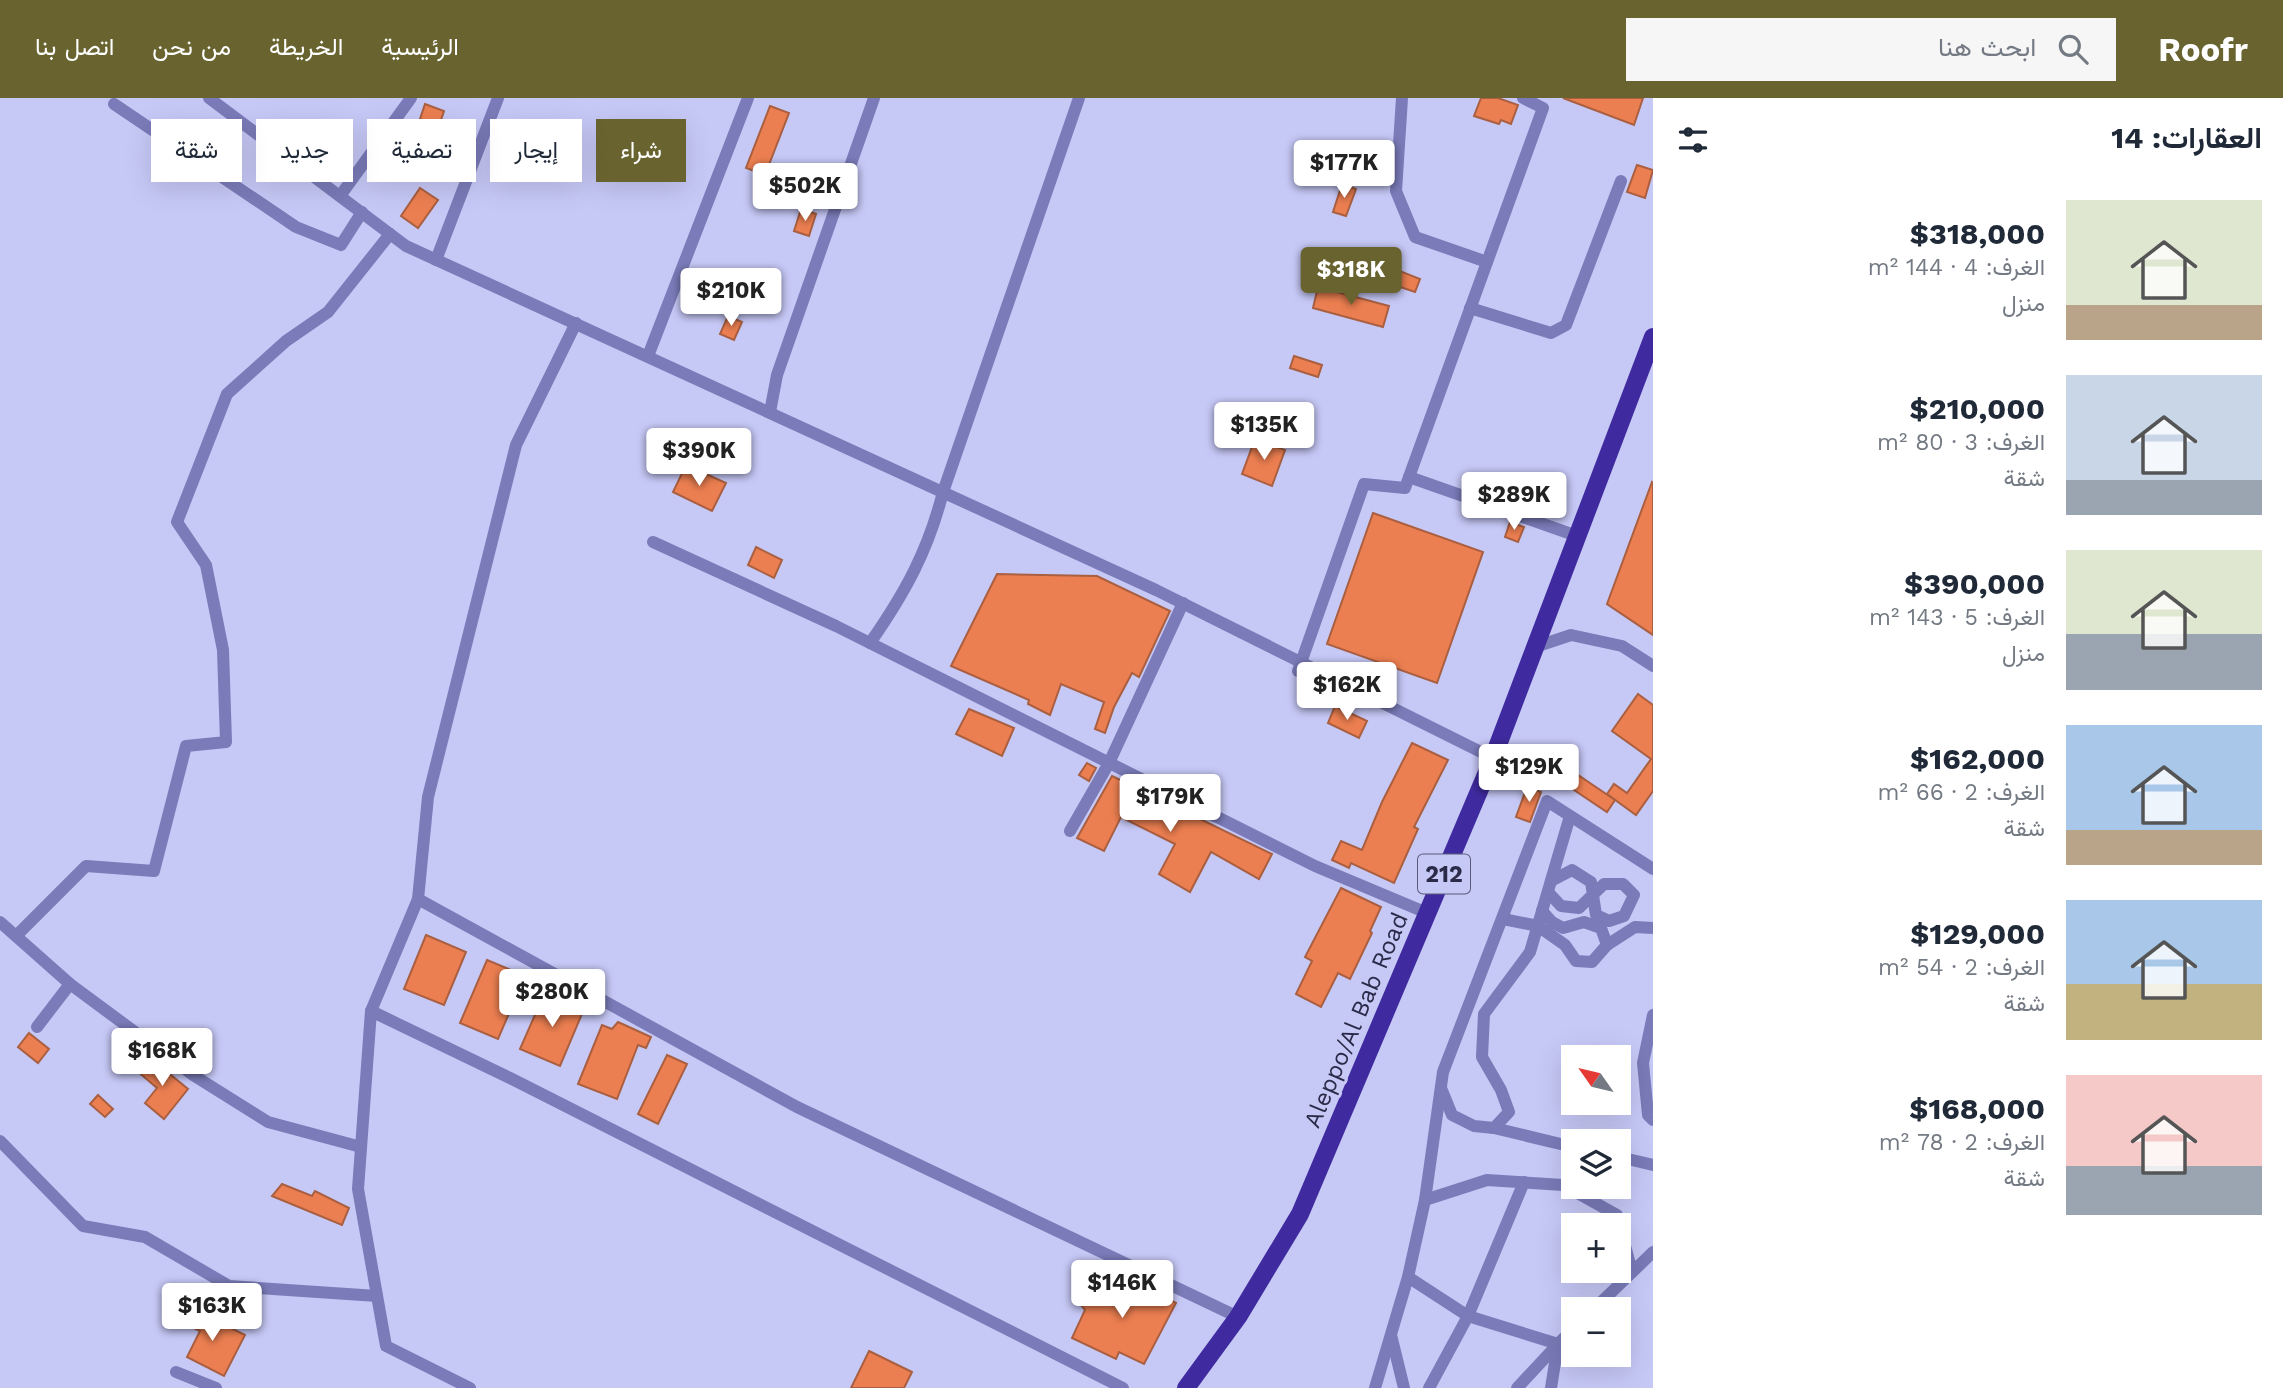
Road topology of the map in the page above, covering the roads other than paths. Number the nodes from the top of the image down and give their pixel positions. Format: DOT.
graph roads {
  1 [pos="209,98"];
  2 [pos="411,98"];
  3 [pos="498,98"];
  4 [pos="748,98"];
  5 [pos="874,98"];
  6 [pos="1079,98"];
  7 [pos="1402,98"];
  8 [pos="1523,98"];
  9 [pos="114,104"];
  10 [pos="1621,181"];
  11 [pos="340,195"];
  12 [pos="362,212"];
  13 [pos="390,234"];
  14 [pos="436,260"];
  15 [pos="1487,262"];
  16 [pos="1470,308"];
  17 [pos="576,323"];
  18 [pos="1653,337"];
  19 [pos="648,356"];
  20 [pos="770,412"];
  21 [pos="1409,477"];
  22 [pos="943,492"];
  23 [pos="1577,536"];
  24 [pos="653,542"];
  25 [pos="1183,603"];
  26 [pos="870,643"];
  27 [pos="1535,647"];
  28 [pos="1653,666"];
  29 [pos="1299,667"];
  30 [pos="1493,758"];
  31 [pos="1109,763"];
  32 [pos="1570,816"];
  33 [pos="1070,831"];
  34 [pos="1653,869"];
  35 [pos="1549,886"];
  36 [pos="418,899"];
  37 [pos="1542,911"];
  38 [pos="1427,914"];
  39 [pos="1503,919"];
  40 [pos="0,922"];
  41 [pos="1538,926"];
  42 [pos="1653,928"];
  43 [pos="16,936"];
  44 [pos="1607,945"];
  45 [pos="70,984"];
  46 [pos="371,1011"];
  47 [pos="1653,1015"];
  48 [pos="37,1027"];
  49 [pos="1441,1088"];
  50 [pos="1653,1120"];
  51 [pos="1494,1128"];
  52 [pos="0,1141"];
  53 [pos="1561,1144"];
  54 [pos="361,1147"];
  55 [pos="1631,1160"];
  56 [pos="1653,1165"];
  57 [pos="1524,1182"];
  58 [pos="1425,1200"];
  59 [pos="1653,1252"];
  60 [pos="1632,1272"];
  61 [pos="1408,1276"];
  62 [pos="377,1296"];
  63 [pos="1606,1297"];
  64 [pos="1468,1316"];
  65 [pos="1238,1317"];
  66 [pos="1391,1335"];
  67 [pos="1561,1341"];
  68 [pos="1558,1344"];
  69 [pos="176,1372"];
  70 [pos="216,1388"];
  71 [pos="470,1388"];
  72 [pos="1123,1388"];
  73 [pos="1186,1388"];
  74 [pos="1375,1388"];
  75 [pos="1404,1388"];
  76 [pos="1429,1388"];
  77 [pos="1517,1388"];
  78 [pos="1551,1388"];
  1 -- 11 [label="street"];
  2 -- 11 [label="street"];
  3 -- 14 [label="street"];
  4 -- 19 [label="street"];
  5 -- 20 [label="street"];
  6 -- 22 [label="street"];
  7 -- 15 [label="street"];
  8 -- 15 [label="street"];
  9 -- 12 [label="street"];
  10 -- 16 [label="street"];
  11 -- 12 [label="street"];
  12 -- 13 [label="street"];
  13 -- 14 [label="street"];
  13 -- 43 [label="street"];
  14 -- 17 [label="street"];
  15 -- 16 [label="street"];
  16 -- 21 [label="street"];
  17 -- 19 [label="street"];
  17 -- 36 [label="street"];
  18 -- 23 [label="main road, Aleppo/Al Bab Road / 212"];
  19 -- 20 [label="street"];
  20 -- 22 [label="street"];
  21 -- 23 [label="street"];
  21 -- 29 [label="street"];
  22 -- 25 [label="street"];
  22 -- 26 [label="street"];
  23 -- 27 [label="main road, Aleppo/Al Bab Road / 212"];
  24 -- 26 [label="street"];
  25 -- 29 [label="street"];
  25 -- 31 [label="street"];
  26 -- 31 [label="street"];
  27 -- 28 [label="street"];
  27 -- 30 [label="main road, Aleppo/Al Bab Road / 212"];
  29 -- 30 [label="street"];
  30 -- 38 [label="main road, Aleppo/Al Bab Road / 212"];
  31 -- 33 [label="street"];
  31 -- 38 [label="street"];
  32 -- 34 [label="street"];
  32 -- 35 [label="street"];
  32 -- 39 [label="street"];
  35 -- 35 [label="street"];
  35 -- 37 [label="street"];
  36 -- 46 [label="street"];
  36 -- 65 [label="street"];
  37 -- 41 [label="street"];
  37 -- 44 [label="street"];
  38 -- 65 [label="main road, Aleppo/Al Bab Road / 212"];
  39 -- 41 [label="street"];
  39 -- 49 [label="street"];
  40 -- 43 [label="street"];
  41 -- 44 [label="street"];
  41 -- 51 [label="street"];
  42 -- 44 [label="street"];
  43 -- 45 [label="street"];
  45 -- 48 [label="street"];
  45 -- 54 [label="street"];
  46 -- 54 [label="street"];
  46 -- 72 [label="street"];
  47 -- 50 [label="street"];
  49 -- 51 [label="street"];
  49 -- 58 [label="street"];
  51 -- 53 [label="street"];
  52 -- 62 [label="street"];
  54 -- 62 [label="street"];
  55 -- 56 [label="street"];
  57 -- 58 [label="street"];
  57 -- 60 [label="street"];
  57 -- 64 [label="street"];
  58 -- 61 [label="street"];
  59 -- 60 [label="street"];
  60 -- 63 [label="street"];
  61 -- 64 [label="street"];
  61 -- 66 [label="street"];
  62 -- 71 [label="street"];
  64 -- 68 [label="street"];
  64 -- 76 [label="street"];
  65 -- 73 [label="main road, Aleppo/Al Bab Road / 212"];
  66 -- 74 [label="street"];
  66 -- 75 [label="street"];
  67 -- 68 [label="street"];
  68 -- 77 [label="street"];
  68 -- 78 [label="street"];
  69 -- 70 [label="street"];
}
